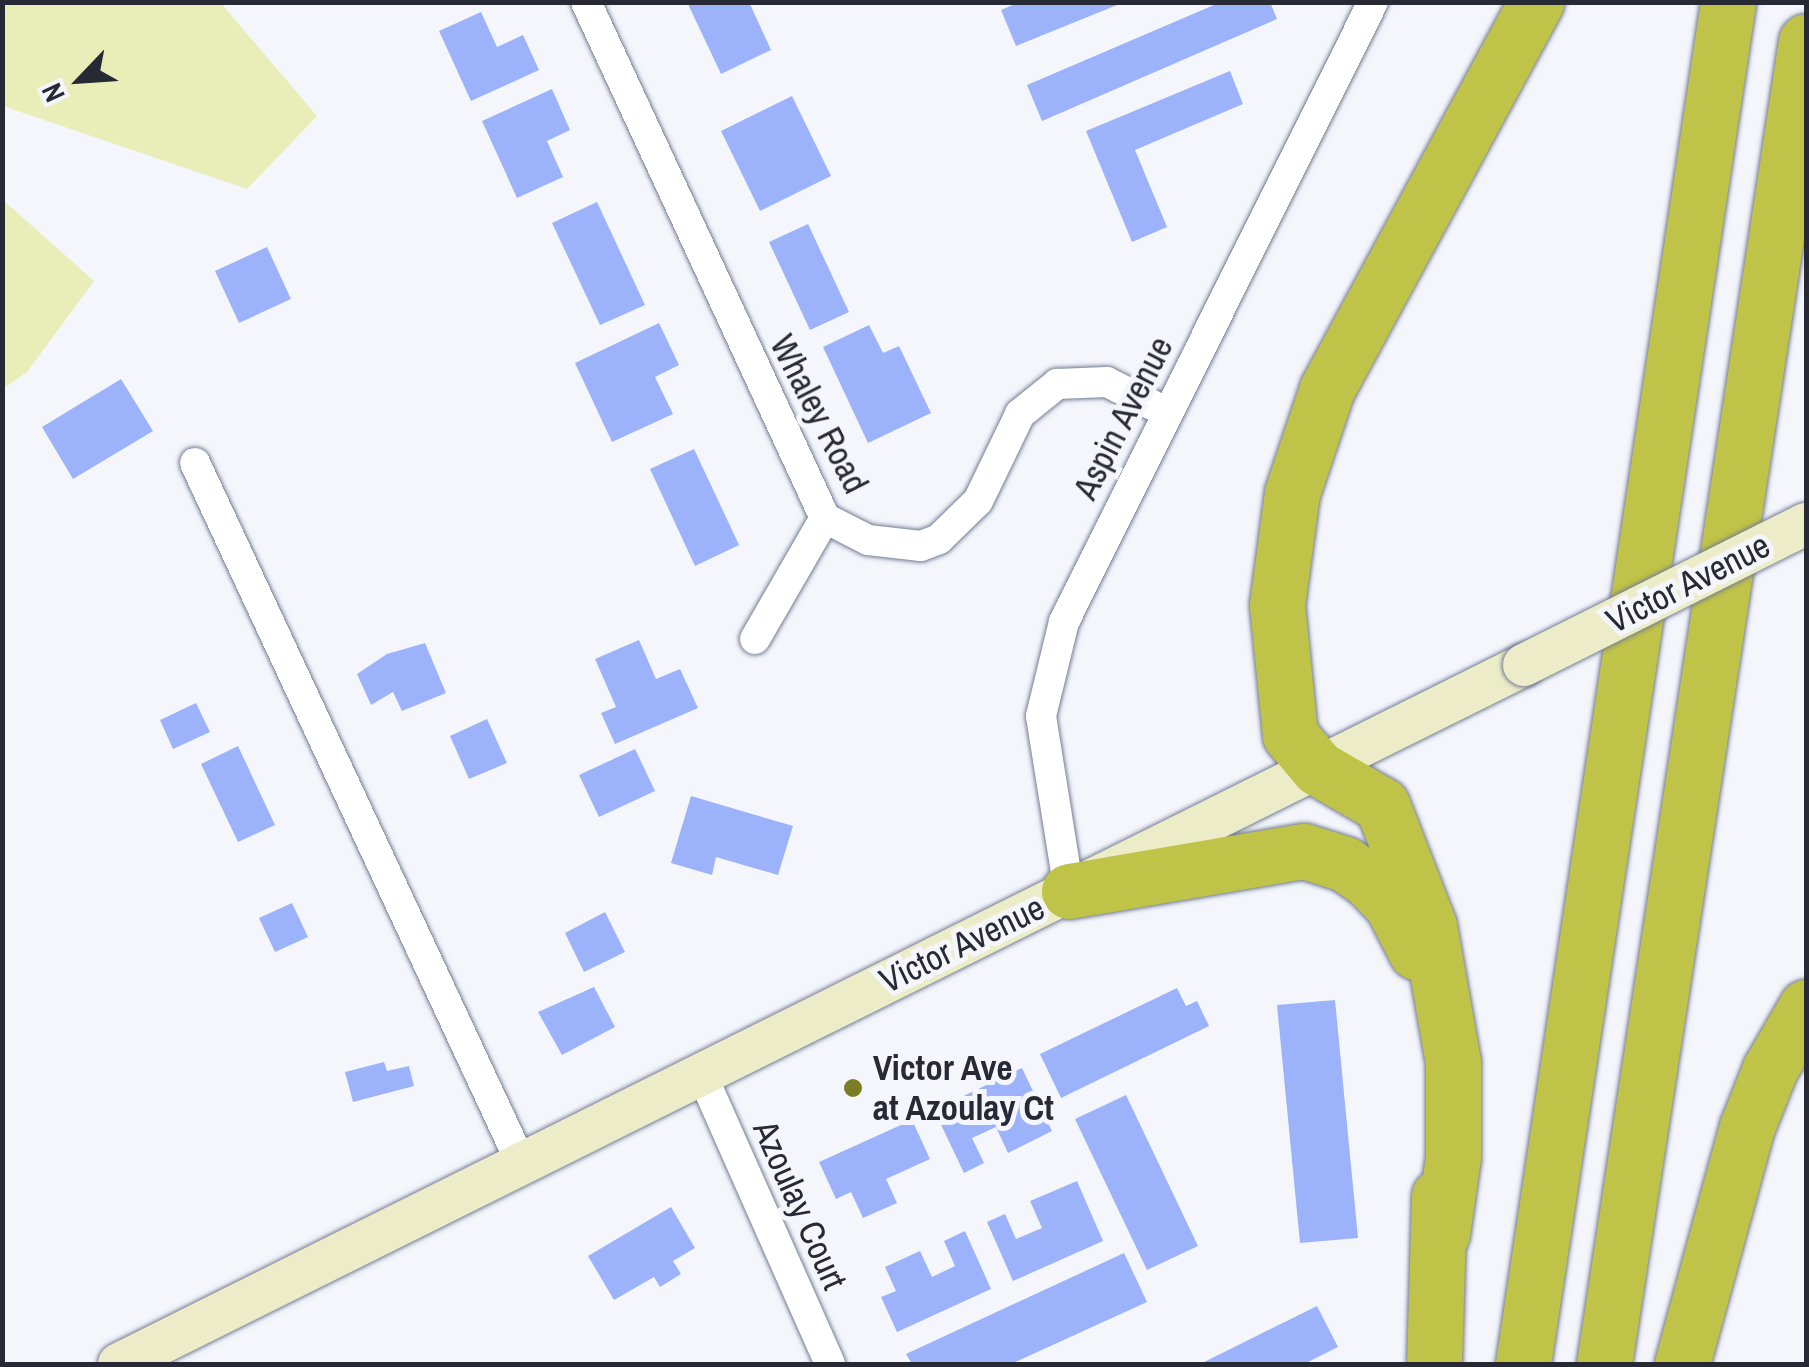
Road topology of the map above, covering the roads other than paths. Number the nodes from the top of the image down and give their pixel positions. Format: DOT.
graph roads {
  1 [pos="586,2"];
  2 [pos="1372,2"];
  3 [pos="1536,2"];
  4 [pos="1728,2"];
  5 [pos="1806,40"];
  6 [pos="1166,412"];
  7 [pos="194,463"];
  8 [pos="825,518"];
  9 [pos="1806,524"];
  10 [pos="755,640"];
  11 [pos="1318,768"];
  12 [pos="1070,891"];
  13 [pos="1806,1007"];
  14 [pos="702,1075"];
  15 [pos="522,1165"];
  16 [pos="1442,1234"];
  17 [pos="119,1364"];
  18 [pos="830,1364"];
  19 [pos="1434,1364"];
  20 [pos="1523,1364"];
  21 [pos="1604,1364"];
  22 [pos="1682,1364"];
  1 -- 8 [label="street, Whaley Road"];
  2 -- 6 [label="street, Aspin Avenue"];
  3 -- 11 [label="highway"];
  4 -- 20 [label="highway"];
  5 -- 21 [label="highway"];
  6 -- 8 [label="street, Whaley Road"];
  6 -- 12 [label="street, Aspin Avenue"];
  7 -- 15 [label="street"];
  8 -- 10 [label="street"];
  9 -- 11 [label="main road, Victor Avenue, bridge"];
  11 -- 12 [label="main road, Victor Avenue"];
  11 -- 16 [label="highway"];
  12 -- 14 [label="main road, Victor Avenue"];
  12 -- 16 [label="highway"];
  13 -- 22 [label="highway"];
  14 -- 15 [label="main road, Victor Avenue"];
  14 -- 18 [label="street, Azoulay Court"];
  15 -- 17 [label="main road, Victor Avenue"];
  16 -- 19 [label="highway"];
}
